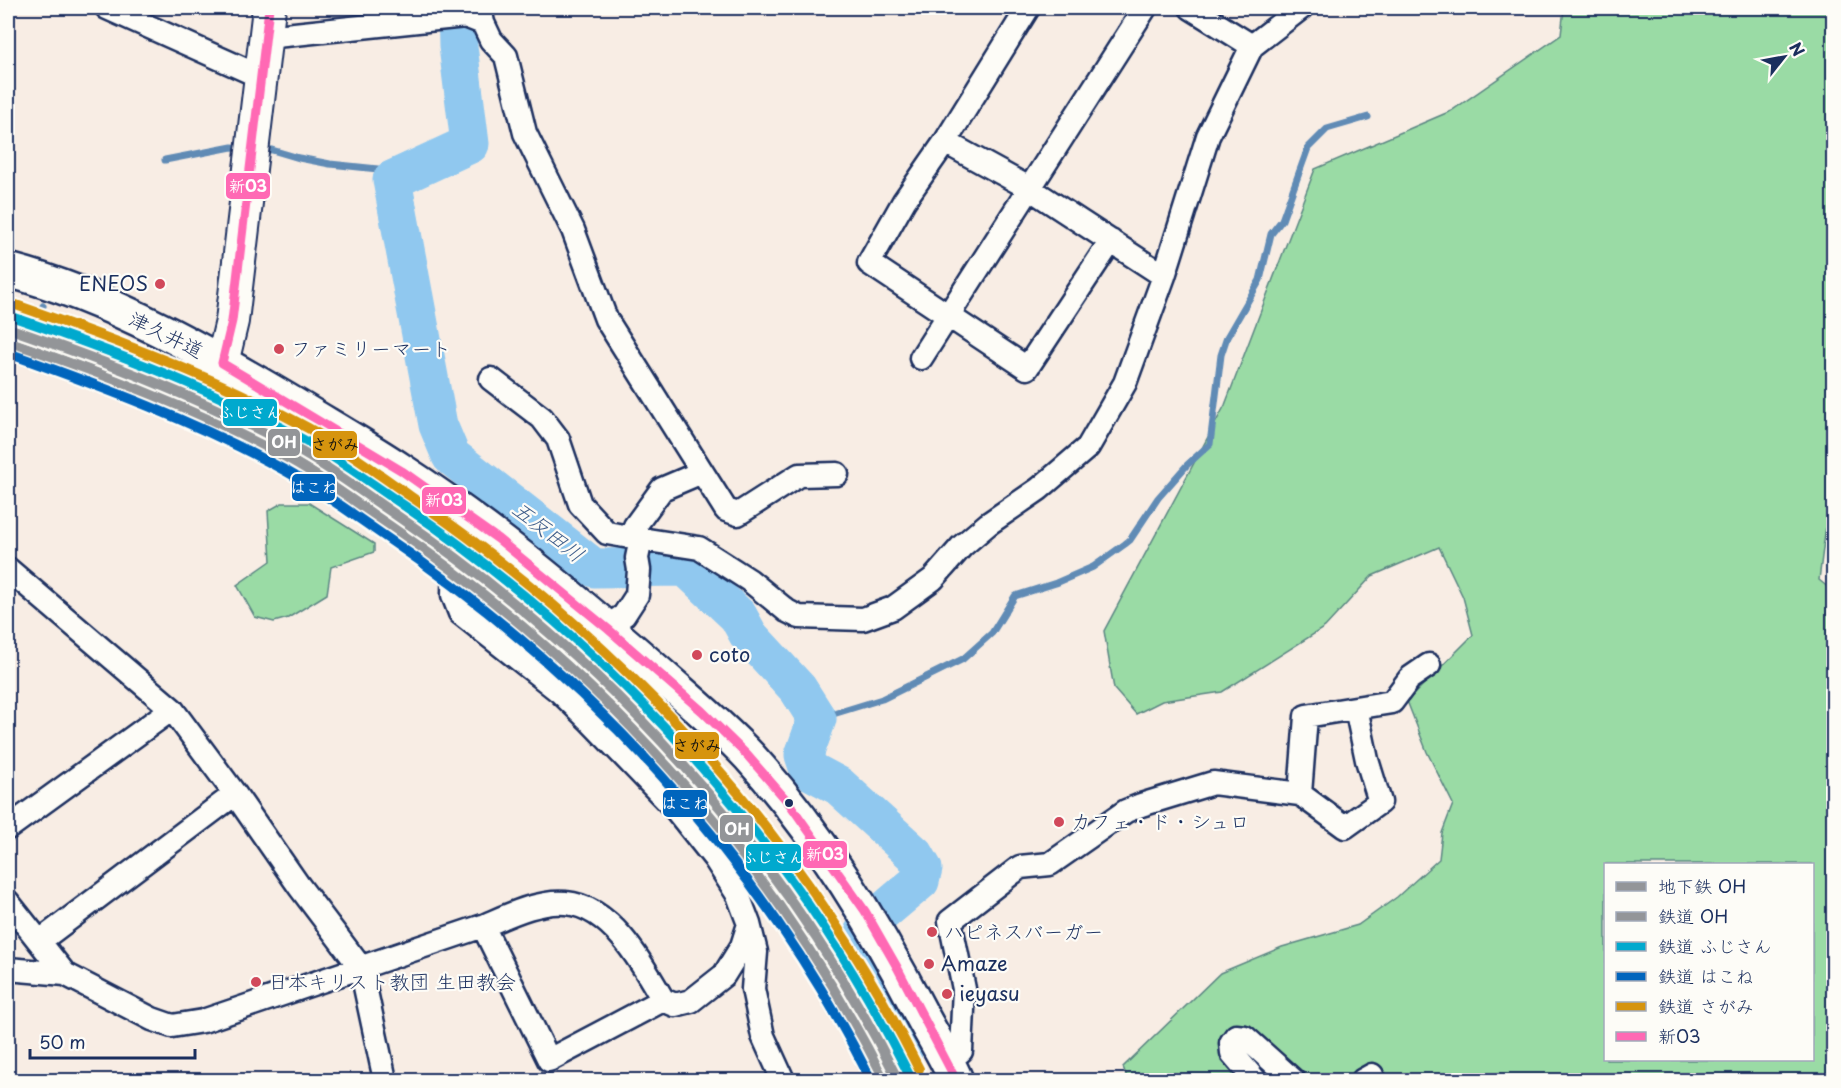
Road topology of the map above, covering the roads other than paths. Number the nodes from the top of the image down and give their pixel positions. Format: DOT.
graph roads {
  1 [pos="107,8"];
  2 [pos="1028,8"];
  3 [pos="1145,8"];
  4 [pos="1191,8"];
  5 [pos="1294,9"];
  6 [pos="469,16"];
  7 [pos="267,22"];
  8 [pos="1252,46"];
  9 [pos="261,77"];
  10 [pos="945,142"];
  11 [pos="1029,188"];
  12 [pos="1111,241"];
  13 [pos="8,270"];
  14 [pos="1164,276"];
  15 [pos="949,315"];
  16 [pos="921,358"];
  17 [pos="222,363"];
  18 [pos="491,380"];
  19 [pos="702,472"];
  20 [pos="837,474"];
  21 [pos="455,508"];
  22 [pos="637,551"];
  23 [pos="8,569"];
  24 [pos="608,629"];
  25 [pos="1429,665"];
  26 [pos="1356,708"];
  27 [pos="172,709"];
  28 [pos="235,794"];
  29 [pos="1300,794"];
  30 [pos="8,828"];
  31 [pos="8,902"];
  32 [pos="749,924"];
  33 [pos="483,926"];
  34 [pos="40,941"];
  35 [pos="360,968"];
  36 [pos="8,969"];
  37 [pos="64,974"];
  38 [pos="663,1000"];
  39 [pos="951,1071"];
  40 [pos="385,1080"];
  41 [pos="783,1080"];
  42 [pos="1255,1080"];
  43 [pos="1293,1080"];
  1 -- 9 [label="street"];
  2 -- 10 [label="street"];
  3 -- 11 [label="street"];
  4 -- 8 [label="street"];
  5 -- 8 [label="street"];
  6 -- 7 [label="street"];
  6 -- 19 [label="street"];
  7 -- 9 [label="main road"];
  8 -- 14 [label="street"];
  9 -- 17 [label="main road"];
  10 -- 11 [label="street"];
  10 -- 15 [label="street"];
  11 -- 12 [label="street"];
  11 -- 15 [label="street"];
  12 -- 14 [label="street"];
  12 -- 15 [label="street"];
  13 -- 17 [label="main road, 津久井道"];
  14 -- 22 [label="street"];
  15 -- 16 [label="street"];
  17 -- 21 [label="main road, 津久井道"];
  18 -- 22 [label="street"];
  19 -- 20 [label="street"];
  19 -- 22 [label="street"];
  21 -- 24 [label="main road, 津久井道"];
  21 -- 32 [label="street"];
  22 -- 24 [label="street"];
  23 -- 27 [label="street"];
  24 -- 39 [label="main road, 津久井道"];
  25 -- 26 [label="street"];
  26 -- 29 [label="street"];
  26 -- 29 [label="street"];
  27 -- 28 [label="street"];
  27 -- 30 [label="street"];
  28 -- 34 [label="street"];
  28 -- 35 [label="street"];
  29 -- 39 [label="street"];
  31 -- 34 [label="street"];
  32 -- 38 [label="street"];
  32 -- 41 [label="street"];
  33 -- 35 [label="street"];
  33 -- 38 [label="street"];
  33 -- 38 [label="street"];
  34 -- 37 [label="street"];
  35 -- 37 [label="street"];
  35 -- 40 [label="street"];
  36 -- 37 [label="street"];
  42 -- 43 [label="street"];
}
